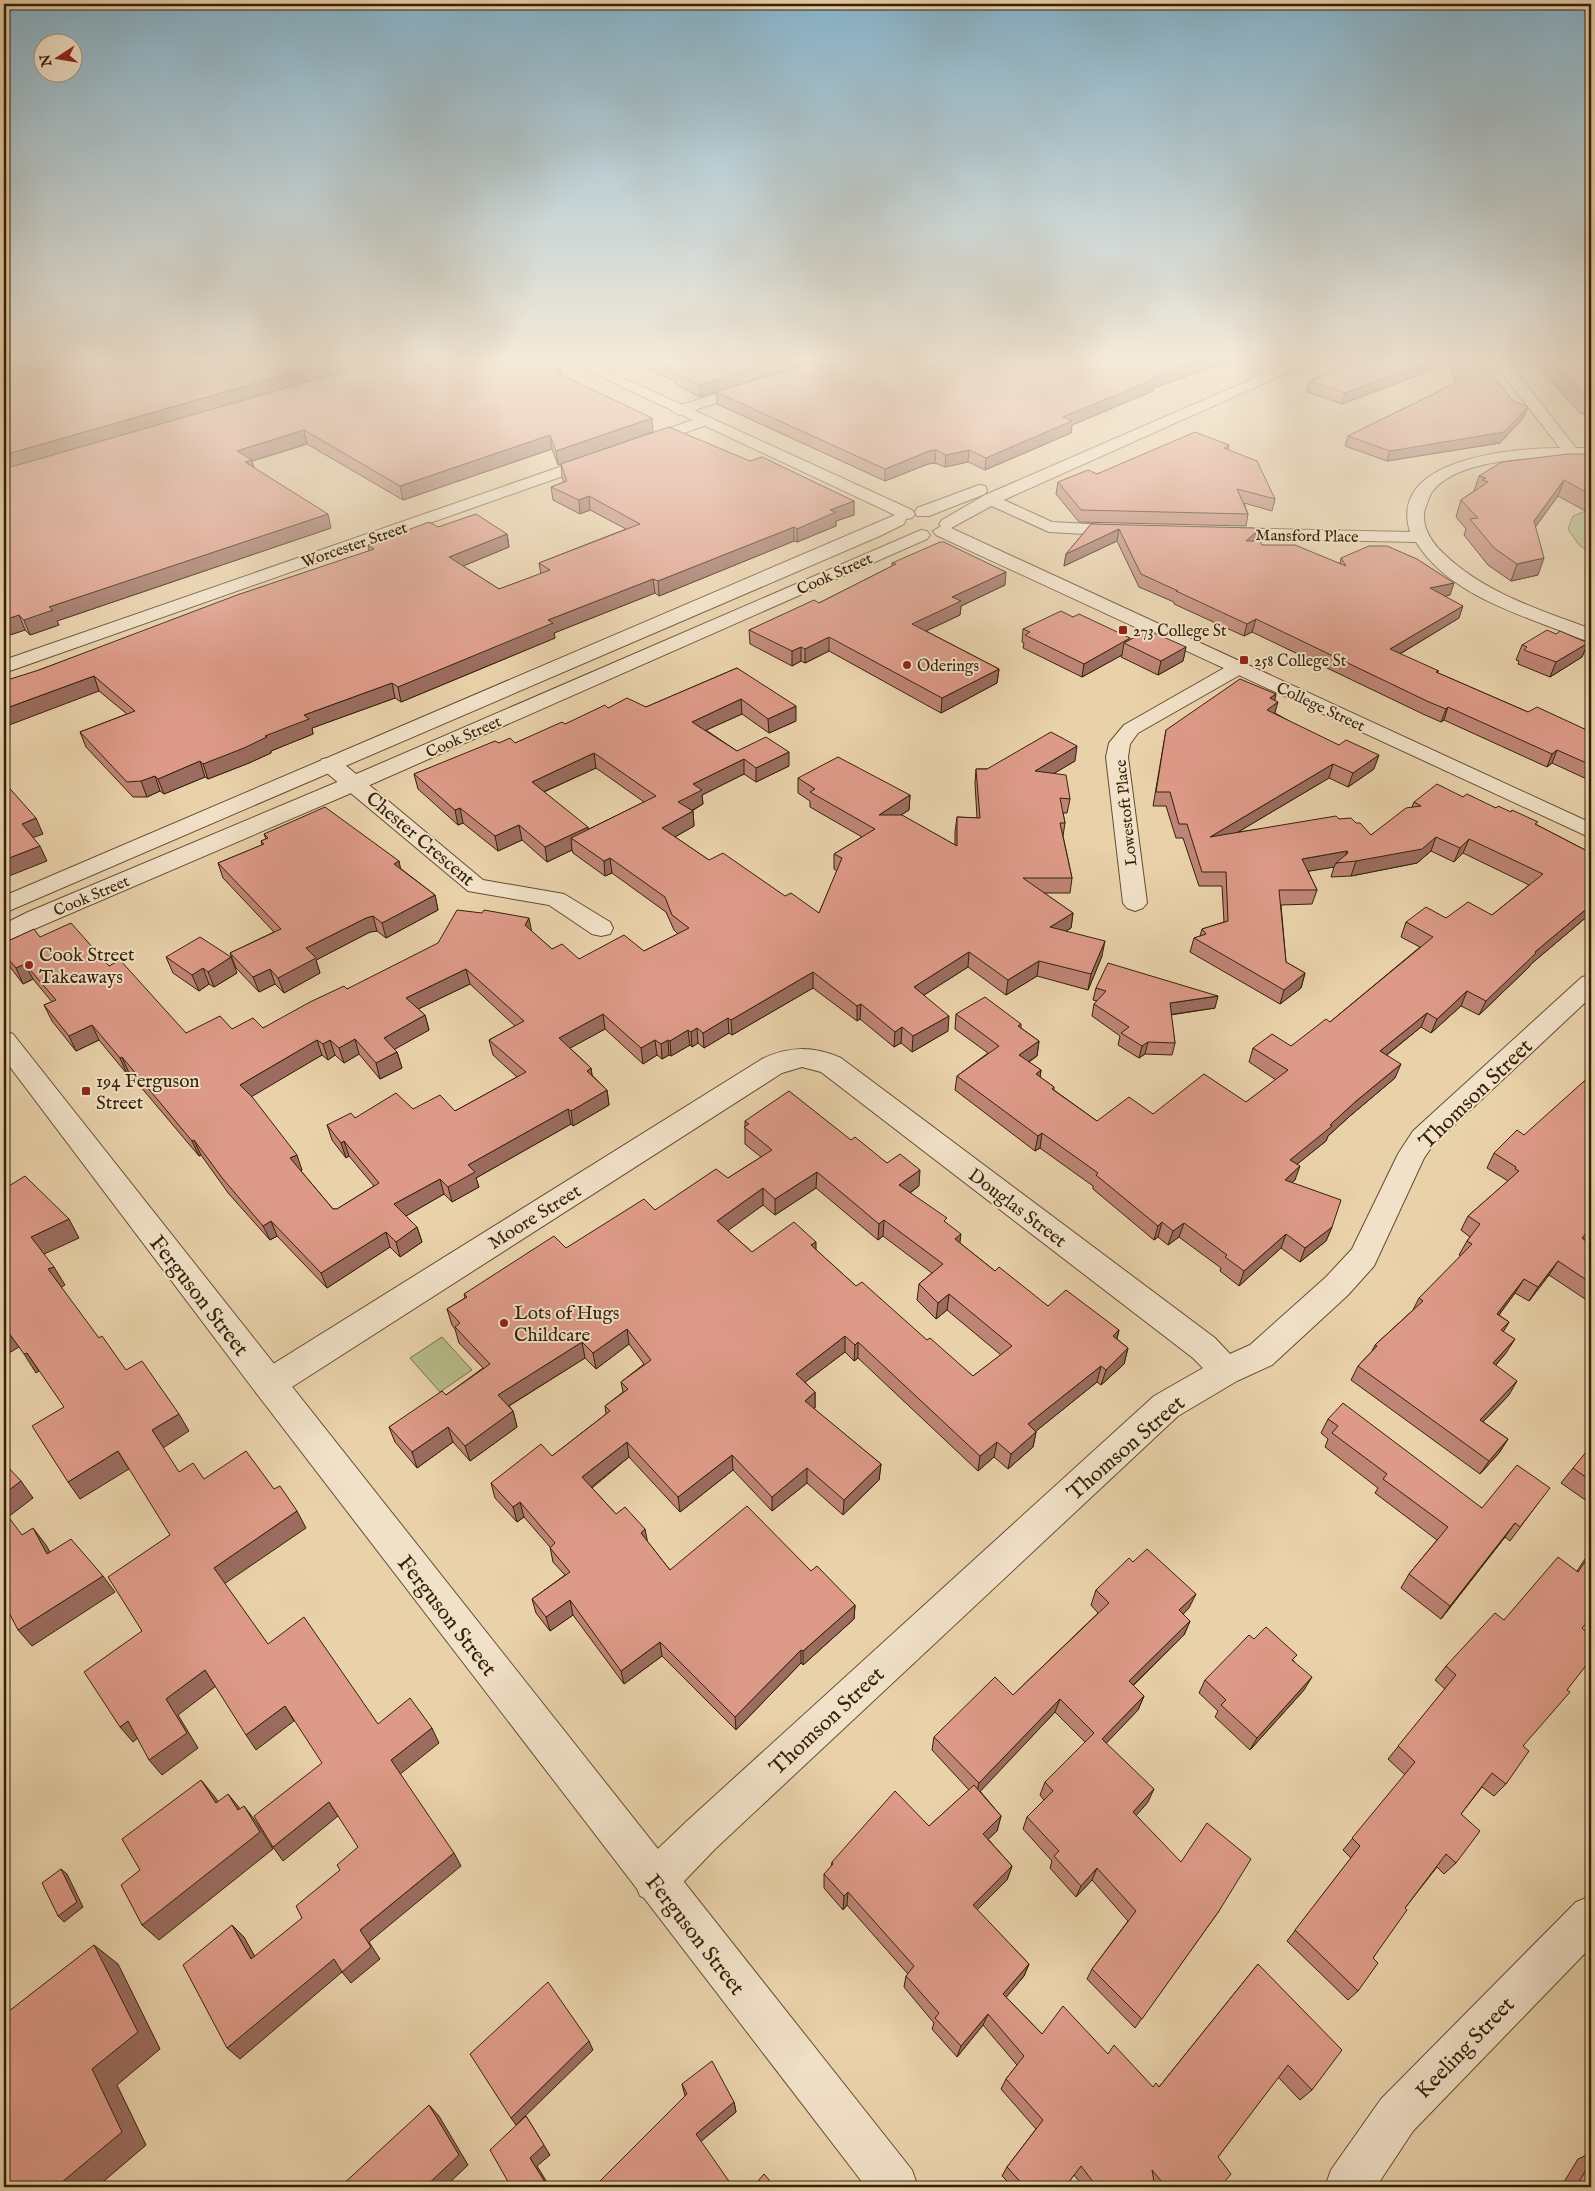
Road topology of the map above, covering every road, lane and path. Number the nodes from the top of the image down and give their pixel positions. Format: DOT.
graph roads {
  1 [pos="592,461"];
  2 [pos="792,461"];
  3 [pos="1058,461"];
  4 [pos="1077,461"];
  5 [pos="1483,461"];
  6 [pos="991,492"];
  7 [pos="909,515"];
  8 [pos="937,530"];
  9 [pos="1136,531"];
  10 [pos="1205,532"];
  11 [pos="1420,537"];
  12 [pos="1591,636"];
  13 [pos="4,667"];
  14 [pos="1238,668"];
  15 [pos="330,764"];
  16 [pos="355,783"];
  17 [pos="1591,831"];
  18 [pos="1135,903"];
  19 [pos="4,904"];
  20 [pos="601,928"];
  21 [pos="4,934"];
  22 [pos="1591,983"];
  23 [pos="4,1040"];
  24 [pos="803,1057"];
  25 [pos="1226,1371"];
  26 [pos="269,1384"];
  27 [pos="654,1881"];
  28 [pos="1591,1917"];
  29 [pos="895,2187"];
  30 [pos="1348,2187"];
  1 -- 13 [label="street, Worcester Street"];
  2 -- 7 [label="street"];
  3 -- 6 [label="street, Cook Street"];
  4 -- 6 [label="street"];
  5 -- 11 [label="street"];
  6 -- 7 [label="street, Cook Street"];
  6 -- 8 [label="street, Cook Street"];
  6 -- 9 [label="street"];
  7 -- 8 [label="street"];
  7 -- 8 [label="street"];
  7 -- 15 [label="street, Cook Street"];
  8 -- 14 [label="street, College Street"];
  8 -- 16 [label="street, Cook Street"];
  10 -- 11 [label="street, Mansford Place"];
  11 -- 12 [label="street"];
  14 -- 17 [label="street, College Street"];
  14 -- 18 [label="street, Lowestoft Place"];
  15 -- 16 [label="street, Chester Crescent"];
  15 -- 19 [label="street, Cook Street"];
  16 -- 20 [label="street, Chester Crescent"];
  16 -- 21 [label="street, Cook Street"];
  22 -- 25 [label="street, Thomson Street"];
  23 -- 26 [label="street, Ferguson Street"];
  24 -- 25 [label="street, Douglas Street"];
  24 -- 26 [label="street, Moore Street"];
  25 -- 27 [label="street, Thomson Street"];
  26 -- 27 [label="street, Ferguson Street"];
  27 -- 29 [label="street, Ferguson Street"];
  28 -- 30 [label="street, Keeling Street"];
}
